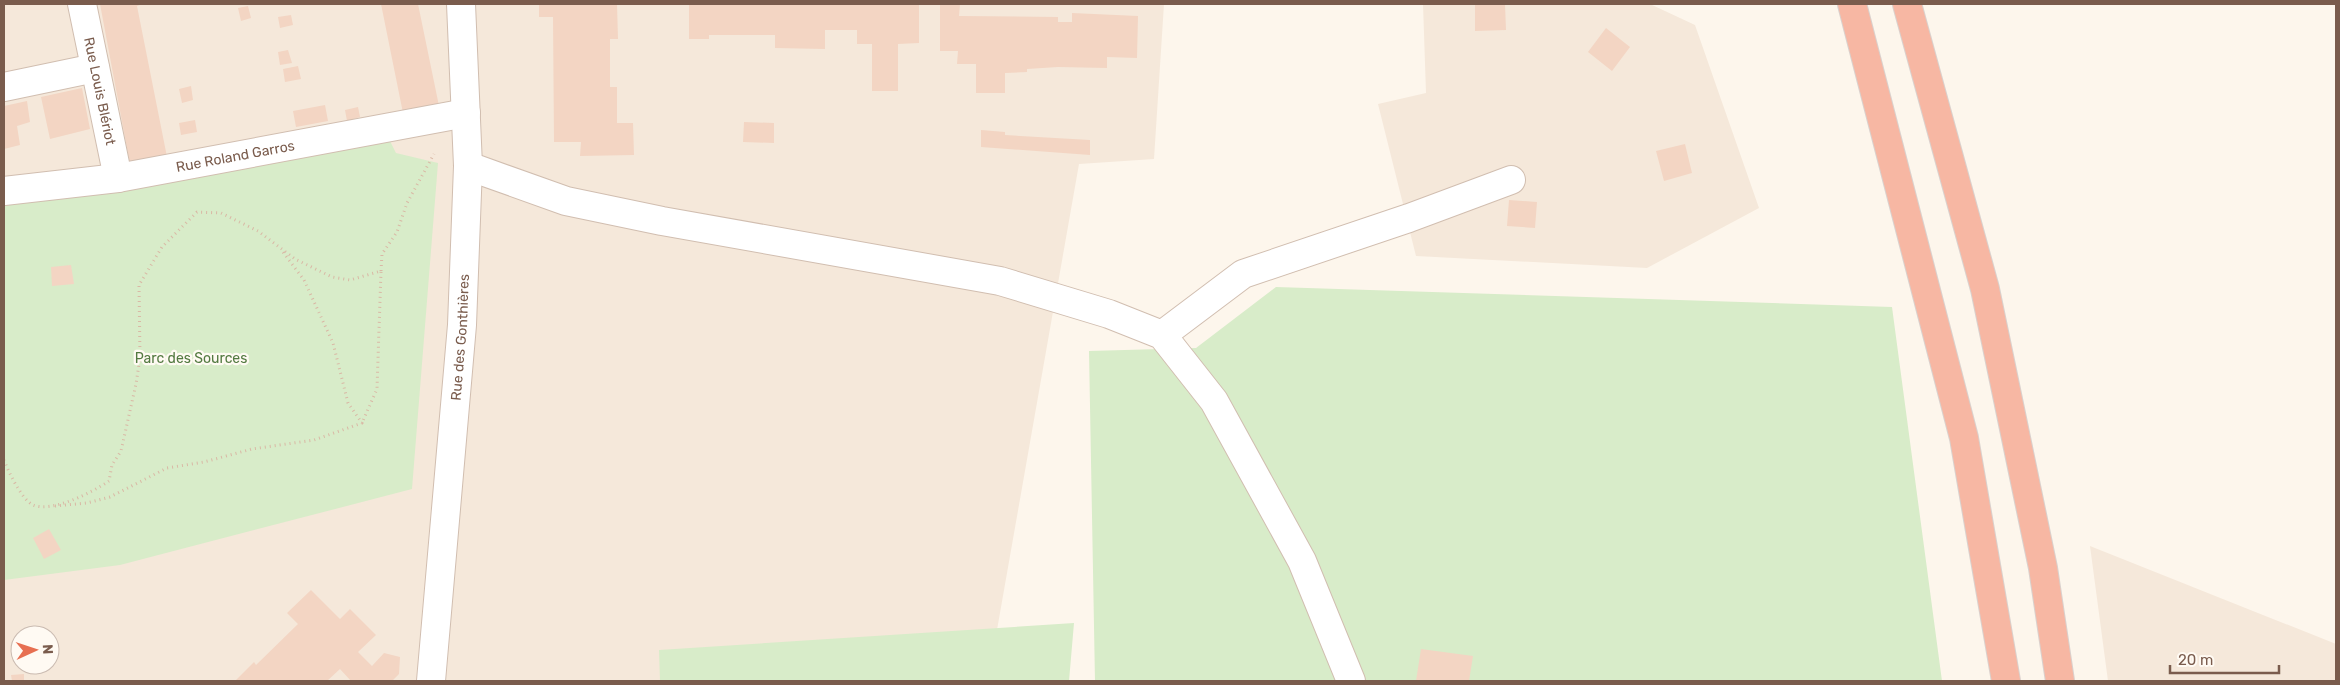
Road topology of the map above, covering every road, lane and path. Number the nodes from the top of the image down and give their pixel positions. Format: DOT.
graph roads {
  1 [pos="82,4"];
  2 [pos="461,4"];
  3 [pos="1852,4"];
  4 [pos="1907,4"];
  5 [pos="95,68"];
  6 [pos="4,87"];
  7 [pos="462,114"];
  8 [pos="468,166"];
  9 [pos="118,178"];
  10 [pos="1511,180"];
  11 [pos="4,191"];
  12 [pos="279,247"];
  13 [pos="381,271"];
  14 [pos="1162,335"];
  15 [pos="362,423"];
  16 [pos="4,460"];
  17 [pos="47,507"];
  18 [pos="432,678"];
  19 [pos="1351,681"];
  20 [pos="2006,681"];
  21 [pos="2060,681"];
  1 -- 5 [label="street, Rue Louis Blériot"];
  2 -- 7 [label="street, Rue des Gonthières"];
  3 -- 20 [label="highway"];
  4 -- 21 [label="highway"];
  5 -- 6 [label="street"];
  5 -- 9 [label="street, Rue Louis Blériot"];
  7 -- 8 [label="street, Rue des Gonthières"];
  7 -- 9 [label="street, Rue Roland Garros"];
  7 -- 13 [label="path"];
  8 -- 14 [label="street"];
  8 -- 18 [label="street, Rue des Gonthières"];
  9 -- 11 [label="street, Rue Roland Garros"];
  10 -- 14 [label="street"];
  12 -- 13 [label="path"];
  12 -- 15 [label="path"];
  12 -- 17 [label="path"];
  13 -- 15 [label="path"];
  14 -- 19 [label="street"];
  15 -- 17 [label="path"];
  16 -- 17 [label="path"];
}
